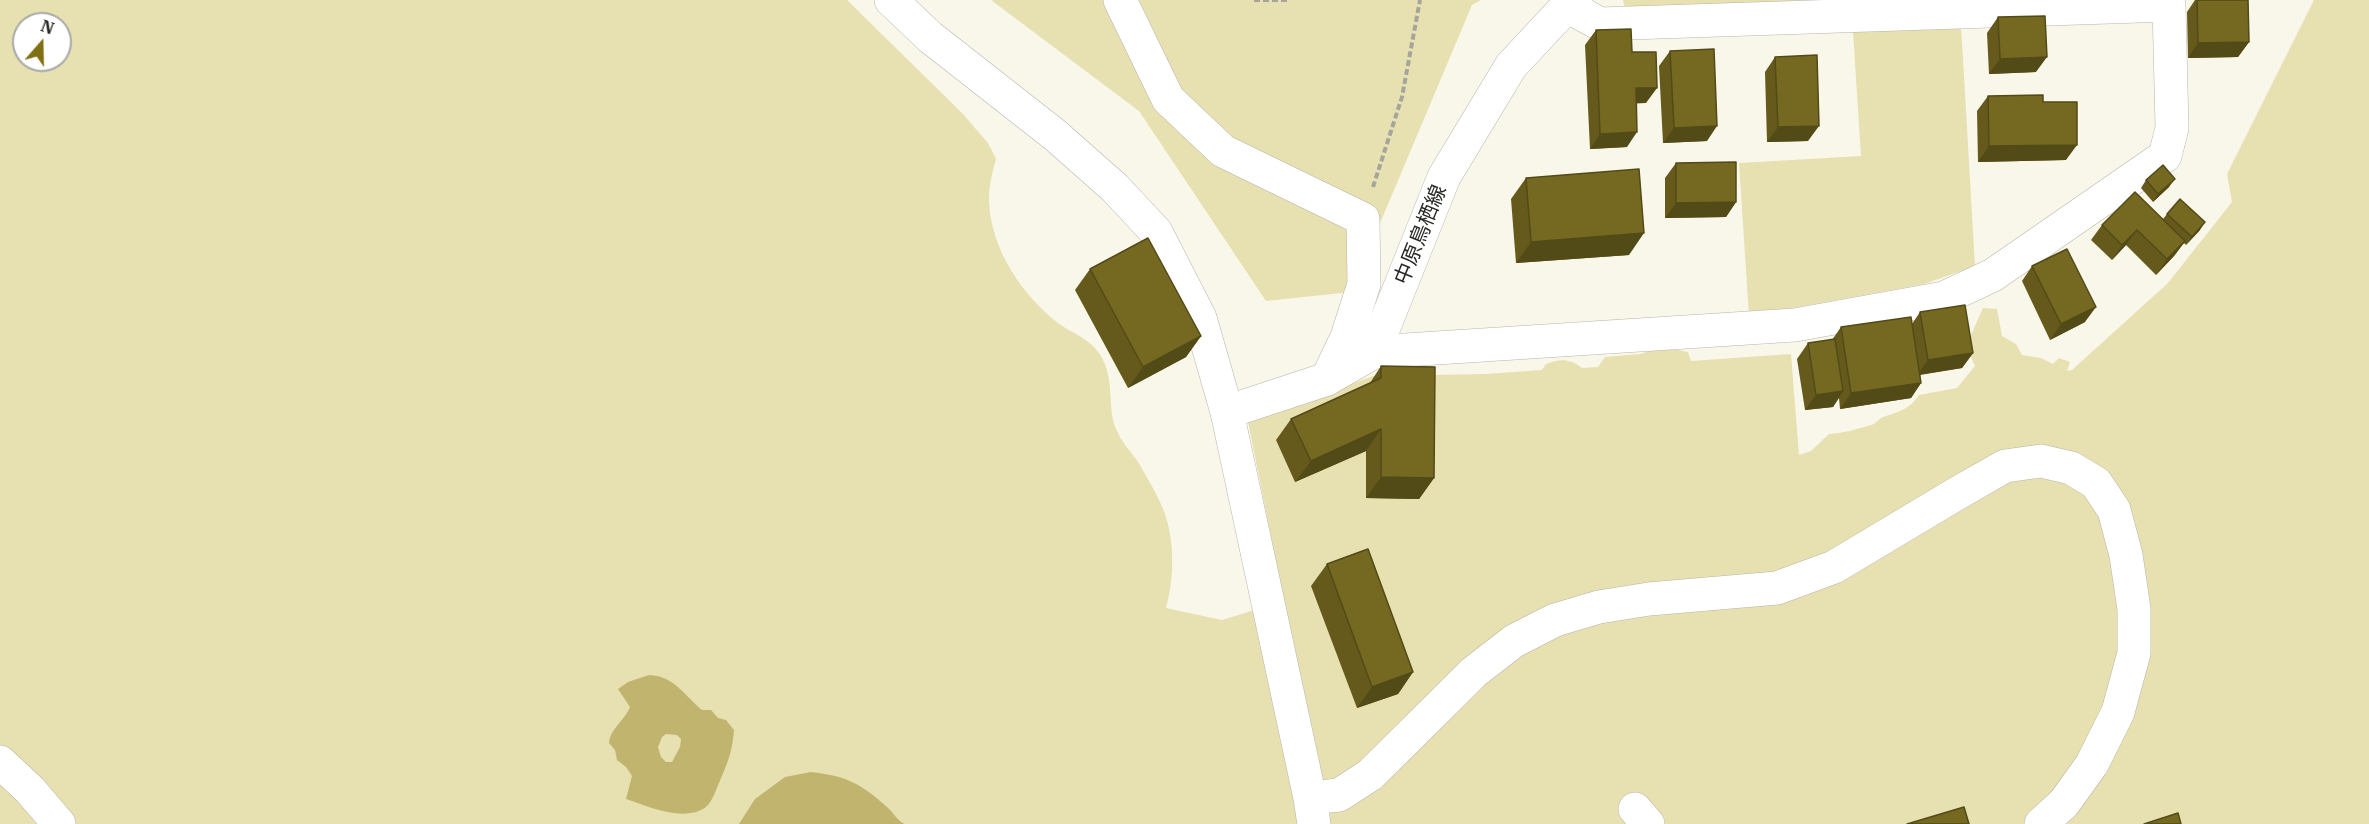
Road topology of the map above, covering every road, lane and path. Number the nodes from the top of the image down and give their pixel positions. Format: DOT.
graph roads {
  1 [pos="891,0"];
  2 [pos="1120,0"];
  3 [pos="1254,0"];
  4 [pos="1289,0"];
  5 [pos="1419,0"];
  6 [pos="1572,3"];
  7 [pos="1363,219"];
  8 [pos="1374,352"];
  9 [pos="1327,379"];
  10 [pos="1227,412"];
  11 [pos="0,762"];
  12 [pos="1312,811"];
  13 [pos="59,824"];
  14 [pos="2041,824"];
  1 -- 10 [label="street"];
  2 -- 7 [label="street"];
  3 -- 4 [label="path"];
  5 -- 7 [label="path"];
  6 -- 8 [label="street, 中原鳥栖線"];
  6 -- 8 [label="street"];
  7 -- 9 [label="street"];
  8 -- 9 [label="street"];
  9 -- 10 [label="street"];
  10 -- 12 [label="street"];
  11 -- 13 [label="street"];
  12 -- 14 [label="street"];
}
